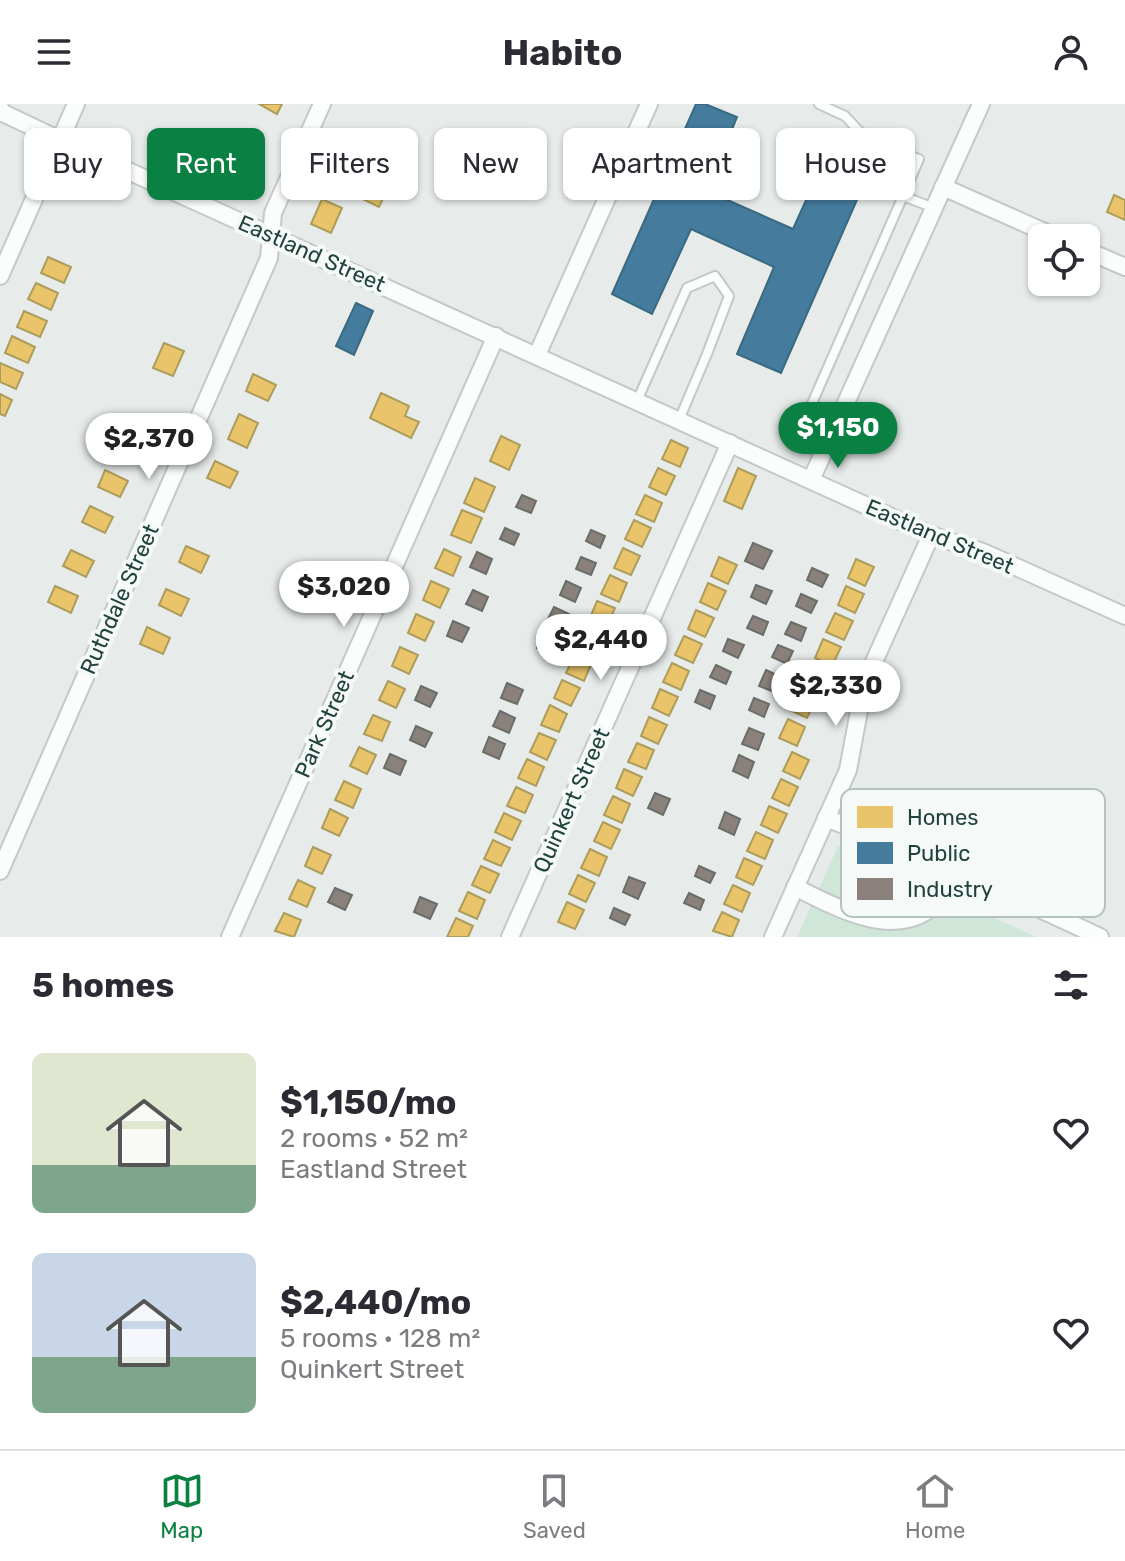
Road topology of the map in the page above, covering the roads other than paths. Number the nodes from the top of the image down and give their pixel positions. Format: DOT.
graph roads {
  1 [pos="76,104"];
  2 [pos="322,104"];
  3 [pos="649,104"];
  4 [pos="819,104"];
  5 [pos="981,104"];
  6 [pos="0,108"];
  7 [pos="35,128"];
  8 [pos="65,128"];
  9 [pos="856,128"];
  10 [pos="131,172"];
  11 [pos="943,187"];
  12 [pos="34,200"];
  13 [pos="901,200"];
  14 [pos="914,200"];
  15 [pos="935,208"];
  16 [pos="1028,225"];
  17 [pos="272,235"];
  18 [pos="1100,256"];
  19 [pos="1125,267"];
  20 [pos="0,276"];
  21 [pos="496,336"];
  22 [pos="537,355"];
  23 [pos="637,401"];
  24 [pos="679,420"];
  25 [pos="837,421"];
  26 [pos="730,443"];
  27 [pos="811,480"];
  28 [pos="931,535"];
  29 [pos="1125,616"];
  30 [pos="826,818"];
  31 [pos="841,824"];
  32 [pos="0,871"];
  33 [pos="795,887"];
  34 [pos="841,909"];
  35 [pos="857,917"];
  36 [pos="916,917"];
  37 [pos="1057,917"];
  38 [pos="230,937"];
  39 [pos="510,937"];
  40 [pos="773,937"];
  41 [pos="1100,937"];
  1 -- 8 [label="street"];
  2 -- 17 [label="street, Ruthdale Street"];
  3 -- 22 [label="street"];
  4 -- 9 [label="lane"];
  5 -- 11 [label="street"];
  6 -- 7 [label="street, Eastland Street"];
  10 -- 17 [label="street, Eastland Street"];
  11 -- 15 [label="street"];
  11 -- 16 [label="street"];
  12 -- 20 [label="street"];
  13 -- 25 [label="lane"];
  14 -- 15 [label="lane"];
  15 -- 25 [label="street"];
  17 -- 21 [label="street, Eastland Street"];
  17 -- 32 [label="street, Ruthdale Street"];
  18 -- 19 [label="street"];
  21 -- 22 [label="street, Eastland Street"];
  21 -- 38 [label="street, Park Street"];
  22 -- 23 [label="street, Eastland Street"];
  23 -- 24 [label="street, Eastland Street"];
  23 -- 24 [label="lane"];
  24 -- 26 [label="street, Eastland Street"];
  25 -- 27 [label="street"];
  26 -- 27 [label="street, Eastland Street"];
  26 -- 39 [label="street, Quinkert Street"];
  27 -- 28 [label="street, Eastland Street"];
  28 -- 29 [label="street, Eastland Street"];
  28 -- 30 [label="street"];
  30 -- 31 [label="street"];
  30 -- 33 [label="street"];
  33 -- 34 [label="street"];
  33 -- 40 [label="street"];
  35 -- 36 [label="street"];
  37 -- 41 [label="street"];
}
